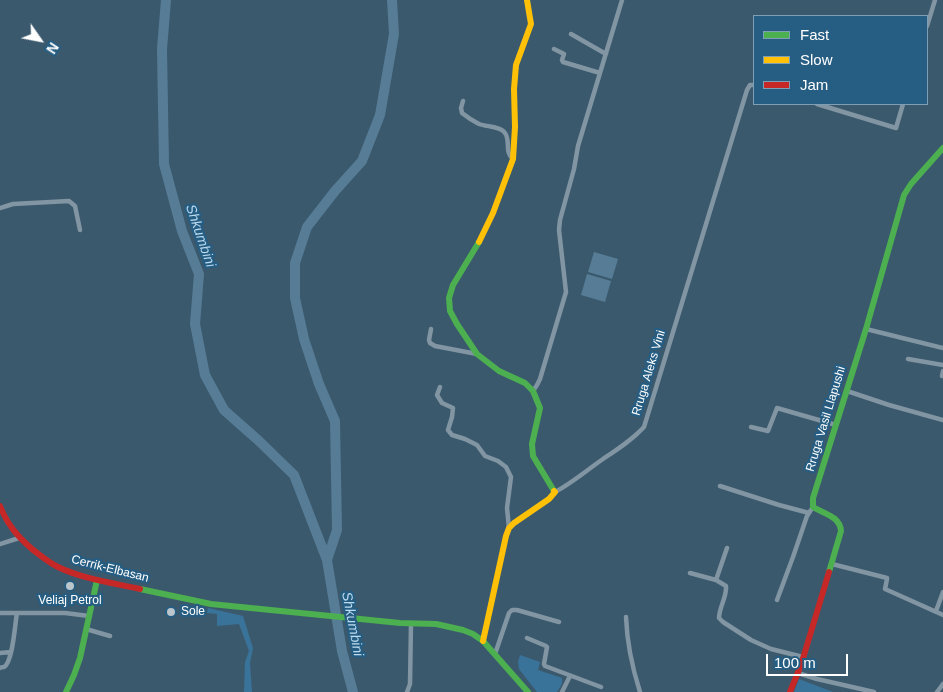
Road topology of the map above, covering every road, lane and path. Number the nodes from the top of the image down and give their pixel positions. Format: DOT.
graph roads {
  1 [pos="527,0"];
  2 [pos="622,0"];
  3 [pos="935,0"];
  4 [pos="928,23"];
  5 [pos="571,34"];
  6 [pos="554,49"];
  7 [pos="606,54"];
  8 [pos="600,73"];
  9 [pos="753,85"];
  10 [pos="463,101"];
  11 [pos="820,105"];
  12 [pos="903,105"];
  13 [pos="943,148"];
  14 [pos="513,159"];
  15 [pos="0,208"];
  16 [pos="80,230"];
  17 [pos="431,329"];
  18 [pos="866,329"];
  19 [pos="943,348"];
  20 [pos="477,354"];
  21 [pos="908,359"];
  22 [pos="943,365"];
  23 [pos="440,388"];
  24 [pos="533,391"];
  25 [pos="847,391"];
  26 [pos="943,420"];
  27 [pos="751,426"];
  28 [pos="836,426"];
  29 [pos="720,486"];
  30 [pos="555,492"];
  31 [pos="0,506"];
  32 [pos="811,510"];
  33 [pos="509,528"];
  34 [pos="19,538"];
  35 [pos="0,544"];
  36 [pos="727,548"];
  37 [pos="832,564"];
  38 [pos="690,573"];
  39 [pos="97,580"];
  40 [pos="716,580"];
  41 [pos="943,592"];
  42 [pos="777,600"];
  43 [pos="936,611"];
  44 [pos="0,613"];
  45 [pos="17,613"];
  46 [pos="943,615"];
  47 [pos="89,616"];
  48 [pos="626,617"];
  49 [pos="559,622"];
  50 [pos="411,623"];
  51 [pos="86,629"];
  52 [pos="110,636"];
  53 [pos="527,638"];
  54 [pos="483,641"];
  55 [pos="11,652"];
  56 [pos="0,653"];
  57 [pos="495,654"];
  58 [pos="803,657"];
  59 [pos="0,668"];
  60 [pos="798,673"];
  61 [pos="570,676"];
  62 [pos="943,684"];
  63 [pos="601,687"];
  64 [pos="66,692"];
  65 [pos="407,692"];
  66 [pos="528,692"];
  67 [pos="562,692"];
  68 [pos="640,692"];
  69 [pos="790,692"];
  70 [pos="874,692"];
  71 [pos="937,692"];
  1 -- 14 [label="street"];
  2 -- 7 [label="street"];
  3 -- 4 [label="street"];
  5 -- 7 [label="street"];
  6 -- 8 [label="street"];
  7 -- 8 [label="street"];
  8 -- 24 [label="street"];
  9 -- 30 [label="street, Rruga Aleks Vini"];
  10 -- 14 [label="street"];
  11 -- 12 [label="street"];
  13 -- 18 [label="street, Rruga Vasil Llapushi"];
  14 -- 20 [label="street"];
  15 -- 16 [label="street"];
  17 -- 20 [label="street"];
  18 -- 19 [label="street"];
  18 -- 25 [label="street, Rruga Vasil Llapushi"];
  20 -- 24 [label="street"];
  21 -- 22 [label="street"];
  23 -- 33 [label="street"];
  24 -- 30 [label="street"];
  25 -- 26 [label="street"];
  25 -- 28 [label="street, Rruga Vasil Llapushi"];
  27 -- 28 [label="street"];
  28 -- 32 [label="street, Rruga Vasil Llapushi"];
  29 -- 32 [label="street"];
  30 -- 33 [label="street, Rruga Aleks Vini"];
  31 -- 34 [label="street, Cerrik-Elbasan"];
  32 -- 37 [label="street"];
  32 -- 42 [label="street"];
  33 -- 54 [label="street"];
  34 -- 35 [label="street"];
  34 -- 39 [label="street, Cerrik-Elbasan"];
  36 -- 40 [label="street"];
  37 -- 43 [label="street"];
  37 -- 58 [label="street"];
  38 -- 40 [label="street"];
  39 -- 47 [label="street"];
  39 -- 50 [label="street, Cerrik-Elbasan"];
  40 -- 58 [label="street"];
  41 -- 43 [label="street"];
  43 -- 46 [label="street"];
  44 -- 45 [label="street"];
  45 -- 47 [label="street"];
  45 -- 55 [label="street"];
  47 -- 51 [label="street"];
  48 -- 68 [label="street"];
  49 -- 57 [label="street"];
  50 -- 54 [label="street"];
  50 -- 65 [label="street"];
  51 -- 52 [label="street"];
  51 -- 64 [label="street"];
  53 -- 61 [label="street"];
  54 -- 57 [label="street"];
  55 -- 56 [label="street"];
  55 -- 59 [label="street"];
  57 -- 66 [label="street"];
  58 -- 60 [label="street"];
  60 -- 69 [label="street"];
  60 -- 70 [label="street"];
  61 -- 63 [label="street"];
  61 -- 67 [label="street"];
  62 -- 71 [label="street"];
}
